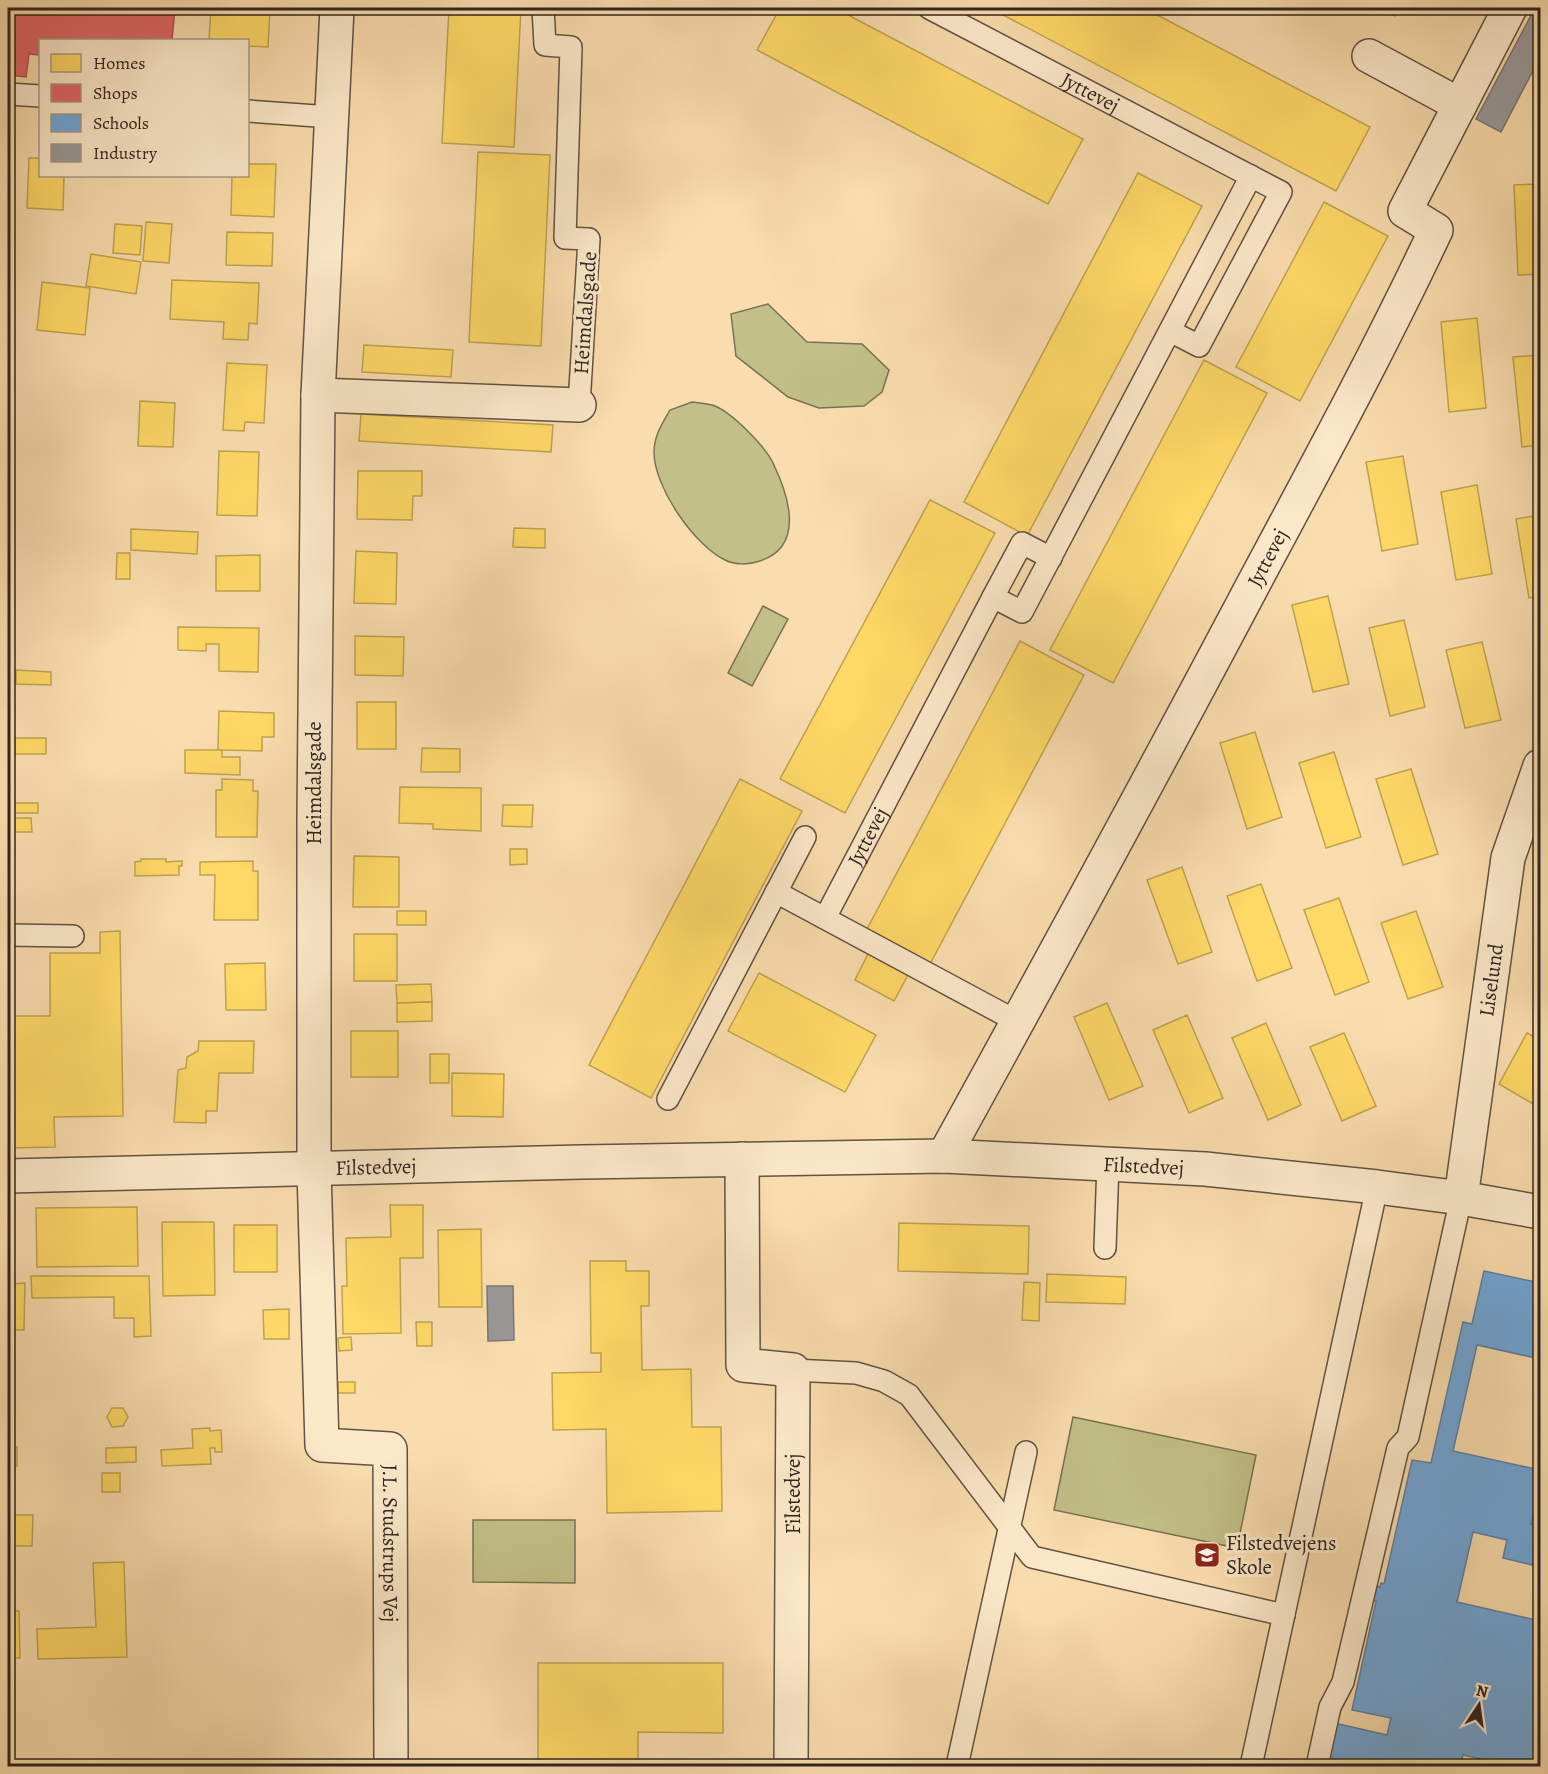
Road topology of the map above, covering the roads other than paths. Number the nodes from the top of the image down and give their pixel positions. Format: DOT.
graph roads {
  1 [pos="337,8"];
  2 [pos="543,8"];
  3 [pos="929,8"];
  4 [pos="1510,8"];
  5 [pos="1369,56"];
  6 [pos="8,94"];
  7 [pos="39,96"];
  8 [pos="1460,105"];
  9 [pos="249,111"];
  10 [pos="331,117"];
  11 [pos="1251,176"];
  12 [pos="1170,331"];
  13 [pos="318,395"];
  14 [pos="579,405"];
  15 [pos="1051,558"];
  16 [pos="993,597"];
  17 [pos="1540,766"];
  18 [pos="805,837"];
  19 [pos="776,892"];
  20 [pos="825,918"];
  21 [pos="8,935"];
  22 [pos="74,936"];
  23 [pos="1018,1022"];
  24 [pos="668,1099"];
  25 [pos="944,1156"];
  26 [pos="742,1159"];
  27 [pos="1108,1163"];
  28 [pos="314,1170"];
  29 [pos="8,1176"];
  30 [pos="1377,1187"];
  31 [pos="1461,1198"];
  32 [pos="1540,1212"];
  33 [pos="1105,1248"];
  34 [pos="793,1370"];
  35 [pos="1026,1452"];
  36 [pos="1010,1528"];
  37 [pos="1284,1615"];
  38 [pos="392,1767"];
  39 [pos="791,1767"];
  40 [pos="957,1767"];
  41 [pos="1251,1767"];
  42 [pos="1317,1767"];
  1 -- 10 [label="street, Heimdalsgade"];
  2 -- 14 [label="lane, Heimdalsgade"];
  3 -- 11 [label="lane, Jyttevej"];
  4 -- 8 [label="street, Jyttevej"];
  5 -- 8 [label="street"];
  6 -- 7 [label="lane"];
  8 -- 23 [label="street, Jyttevej"];
  9 -- 10 [label="lane"];
  10 -- 13 [label="street, Heimdalsgade"];
  11 -- 12 [label="lane"];
  11 -- 12 [label="lane, Jyttevej"];
  12 -- 15 [label="lane"];
  13 -- 14 [label="street, Heimdalsgade"];
  13 -- 28 [label="street, Heimdalsgade"];
  15 -- 16 [label="lane"];
  15 -- 16 [label="lane, Jyttevej"];
  16 -- 20 [label="lane, Jyttevej"];
  17 -- 31 [label="street, Liselund"];
  18 -- 19 [label="lane"];
  19 -- 20 [label="lane"];
  19 -- 24 [label="lane"];
  20 -- 23 [label="lane"];
  21 -- 22 [label="lane"];
  23 -- 25 [label="street, Jyttevej"];
  25 -- 26 [label="street, Filstedvej"];
  25 -- 27 [label="street, Filstedvej"];
  26 -- 28 [label="street, Filstedvej"];
  26 -- 34 [label="street"];
  27 -- 30 [label="street, Filstedvej"];
  27 -- 33 [label="lane"];
  28 -- 29 [label="street, Filstedvej"];
  28 -- 38 [label="street, J.L. Studstrups Vej"];
  30 -- 31 [label="street, Filstedvej"];
  30 -- 37 [label="lane"];
  31 -- 32 [label="street, Filstedvej"];
  31 -- 42 [label="lane"];
  34 -- 36 [label="lane"];
  34 -- 39 [label="street, Filstedvej"];
  35 -- 36 [label="lane"];
  36 -- 37 [label="lane"];
  36 -- 40 [label="lane"];
  37 -- 41 [label="lane"];
}
